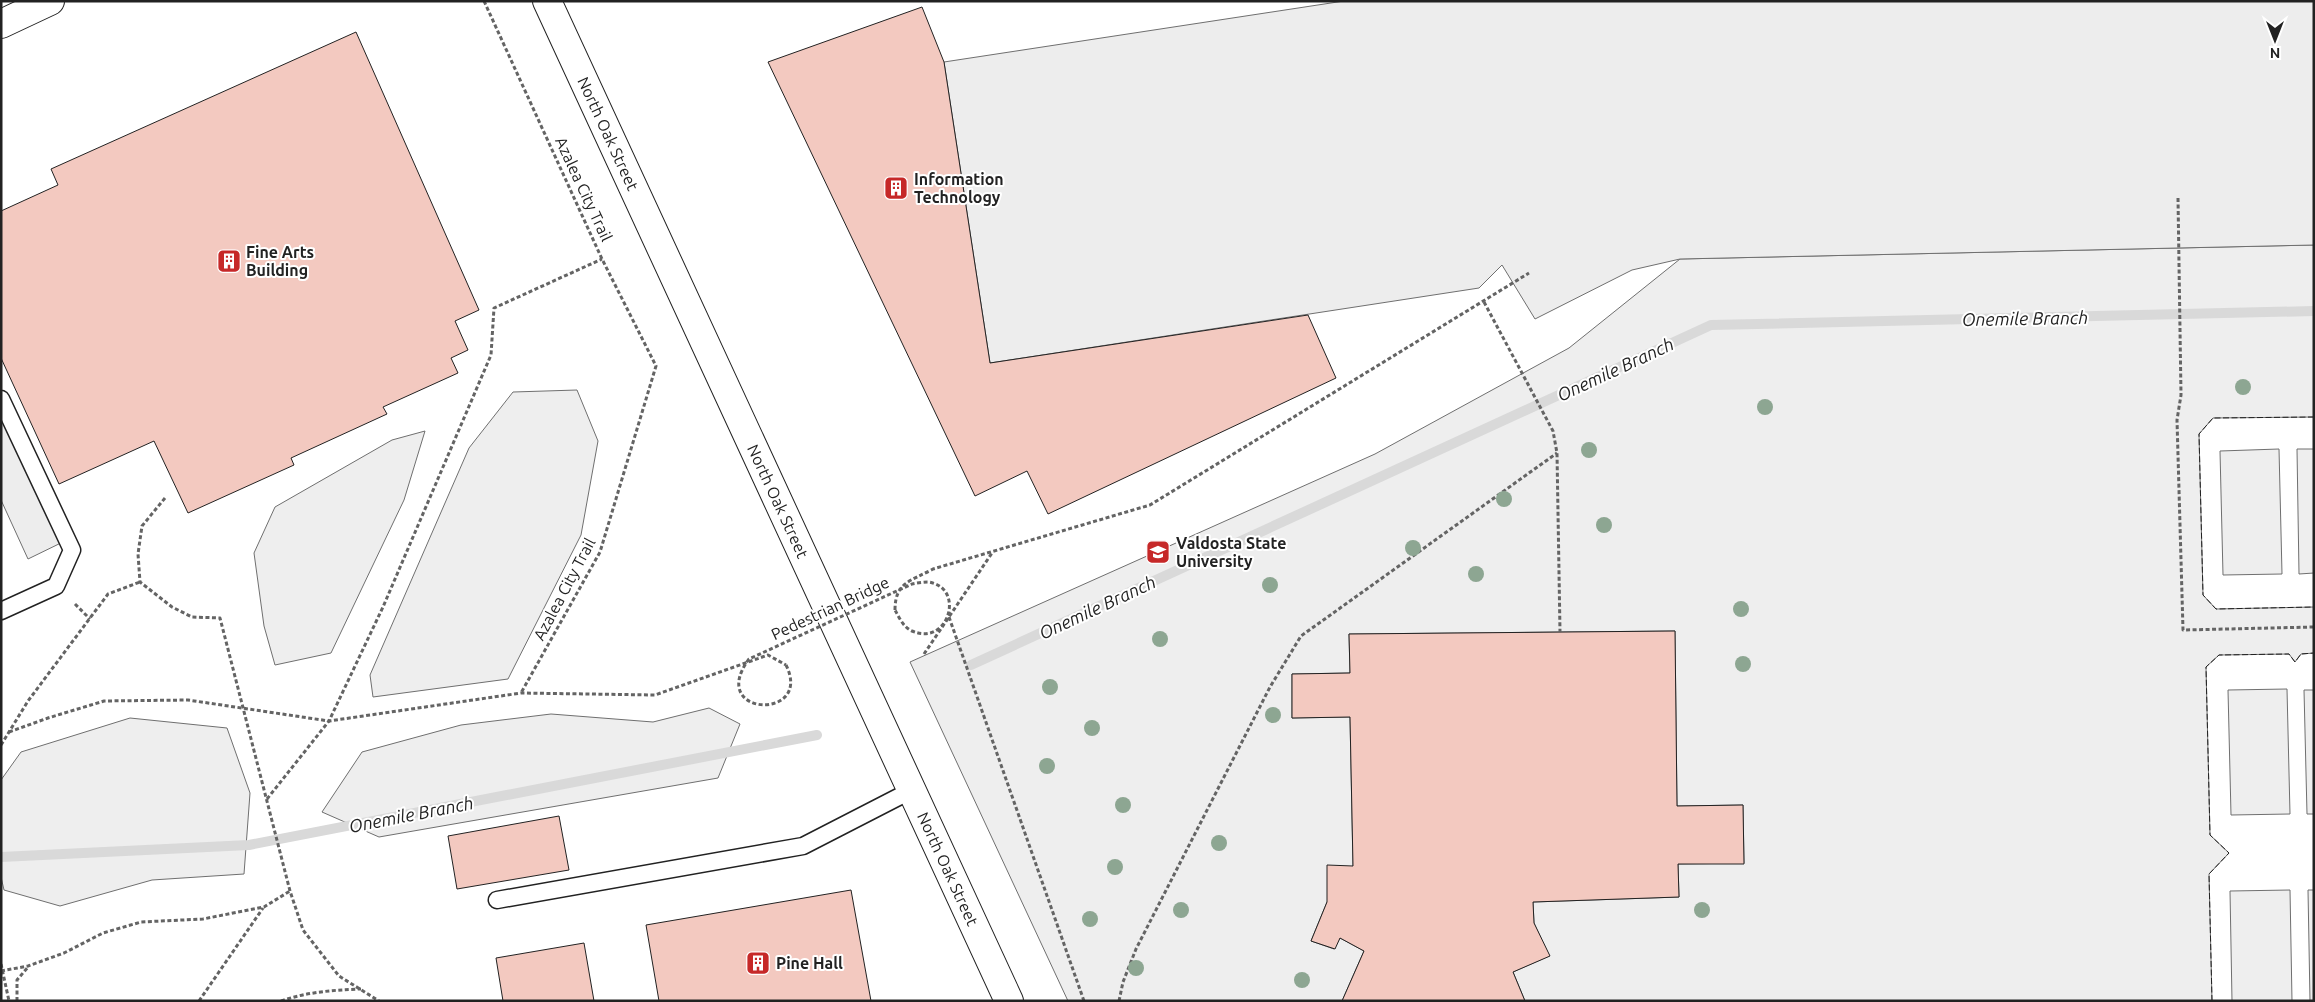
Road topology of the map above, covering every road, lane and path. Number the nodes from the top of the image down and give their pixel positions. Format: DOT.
graph roads {
  1 [pos="50,1"];
  2 [pos="484,1"];
  3 [pos="547,1"];
  4 [pos="1,24"];
  5 [pos="2178,198"];
  6 [pos="602,258"];
  7 [pos="1529,272"];
  8 [pos="1484,302"];
  9 [pos="1,399"];
  10 [pos="1556,453"];
  11 [pos="165,498"];
  12 [pos="993,553"];
  13 [pos="140,582"];
  14 [pos="2,609"];
  15 [pos="949,617"];
  16 [pos="2314,627"];
  17 [pos="1560,632"];
  18 [pos="924,654"];
  19 [pos="521,693"];
  20 [pos="244,708"];
  21 [pos="329,721"];
  22 [pos="9,732"];
  23 [pos="1,745"];
  24 [pos="912,790"];
  25 [pos="267,799"];
  26 [pos="290,891"];
  27 [pos="497,900"];
  28 [pos="264,908"];
  29 [pos="1,964"];
  30 [pos="28,966"];
  31 [pos="3,971"];
  32 [pos="361,989"];
  33 [pos="9,1001"];
  34 [pos="18,1001"];
  35 [pos="199,1001"];
  36 [pos="280,1001"];
  37 [pos="379,1001"];
  38 [pos="1009,1001"];
  39 [pos="1084,1001"];
  40 [pos="1119,1001"];
  1 -- 4 [label="main road"];
  2 -- 6 [label="path, Azalea City Trail"];
  3 -- 24 [label="main road, North Oak Street"];
  5 -- 16 [label="path"];
  6 -- 19 [label="path, Azalea City Trail"];
  6 -- 21 [label="path"];
  7 -- 8 [label="path"];
  8 -- 10 [label="path"];
  8 -- 12 [label="path"];
  9 -- 14 [label="lane"];
  10 -- 17 [label="path"];
  10 -- 40 [label="path"];
  11 -- 13 [label="path"];
  12 -- 15 [label="path, Pedestrian Bridge, bridge"];
  12 -- 18 [label="path"];
  13 -- 20 [label="path"];
  13 -- 22 [label="path"];
  15 -- 19 [label="path, Pedestrian Bridge, bridge"];
  15 -- 39 [label="path"];
  19 -- 21 [label="path"];
  20 -- 21 [label="path"];
  20 -- 22 [label="path"];
  20 -- 25 [label="path"];
  21 -- 25 [label="path"];
  22 -- 23 [label="path"];
  24 -- 27 [label="lane"];
  24 -- 38 [label="main road, North Oak Street"];
  25 -- 26 [label="path"];
  26 -- 28 [label="path"];
  26 -- 32 [label="path"];
  28 -- 30 [label="path"];
  28 -- 35 [label="path"];
  29 -- 31 [label="path"];
  30 -- 31 [label="path"];
  30 -- 34 [label="path"];
  31 -- 33 [label="path"];
  32 -- 36 [label="path"];
  32 -- 37 [label="path"];
}
